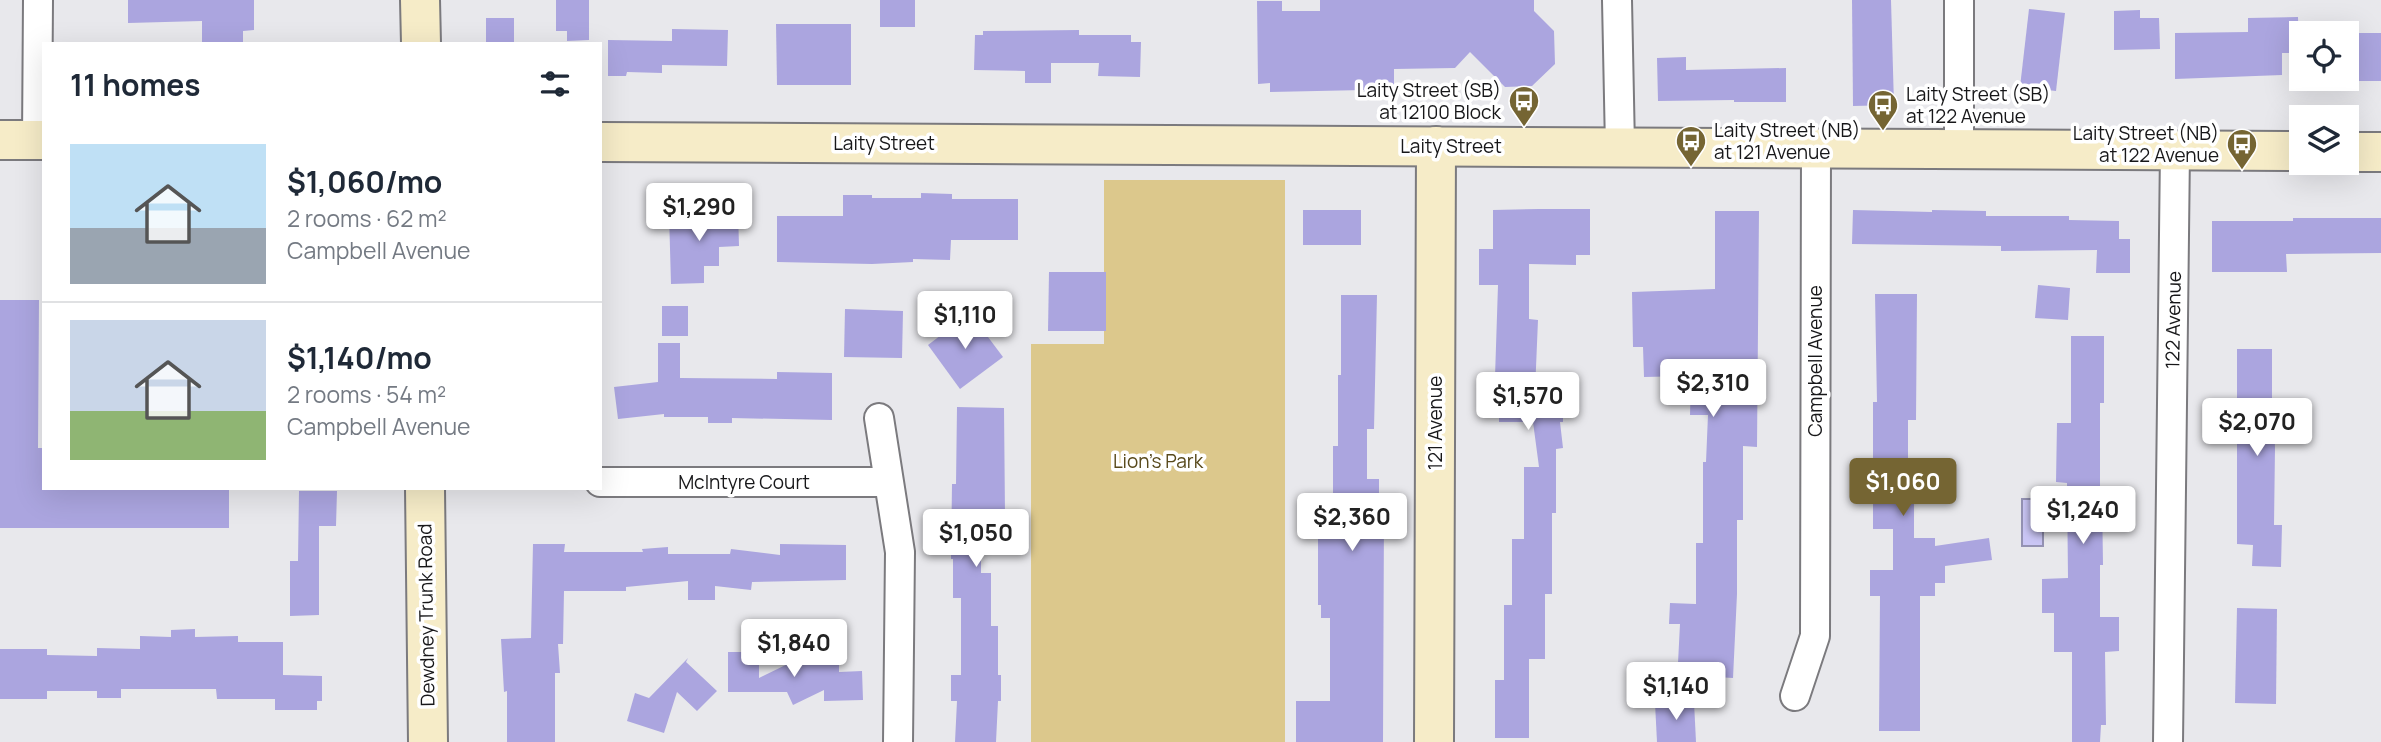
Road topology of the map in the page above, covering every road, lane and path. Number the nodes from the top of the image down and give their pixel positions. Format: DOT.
graph roads {
  1 [pos="38,0"];
  2 [pos="420,0"];
  3 [pos="1617,0"];
  4 [pos="1959,0"];
  5 [pos="421,42"];
  6 [pos="0,140"];
  7 [pos="41,140"];
  8 [pos="602,142"];
  9 [pos="1436,146"];
  10 [pos="1620,147"];
  11 [pos="1816,148"];
  12 [pos="1959,148"];
  13 [pos="2175,150"];
  14 [pos="2289,151"];
  15 [pos="2359,152"];
  16 [pos="2381,152"];
  17 [pos="879,418"];
  18 [pos="602,482"];
  19 [pos="887,482"];
  20 [pos="425,490"];
  21 [pos="1795,696"];
  22 [pos="428,742"];
  23 [pos="898,742"];
  24 [pos="1434,742"];
  25 [pos="2168,742"];
  1 -- 7 [label="street"];
  2 -- 5 [label="street"];
  3 -- 10 [label="street"];
  4 -- 12 [label="street"];
  6 -- 7 [label="street"];
  8 -- 9 [label="street, Laity Street"];
  9 -- 10 [label="street, Laity Street"];
  9 -- 24 [label="street, 121 Avenue"];
  10 -- 11 [label="street, Laity Street"];
  11 -- 12 [label="street, Laity Street"];
  11 -- 21 [label="street, Campbell Avenue"];
  12 -- 13 [label="street, Laity Street"];
  13 -- 14 [label="street, Laity Street"];
  13 -- 25 [label="street, 122 Avenue"];
  15 -- 16 [label="street"];
  17 -- 19 [label="street"];
  18 -- 19 [label="street, McIntyre Court"];
  19 -- 23 [label="street"];
  20 -- 22 [label="street, Dewdney Trunk Road"];
}
